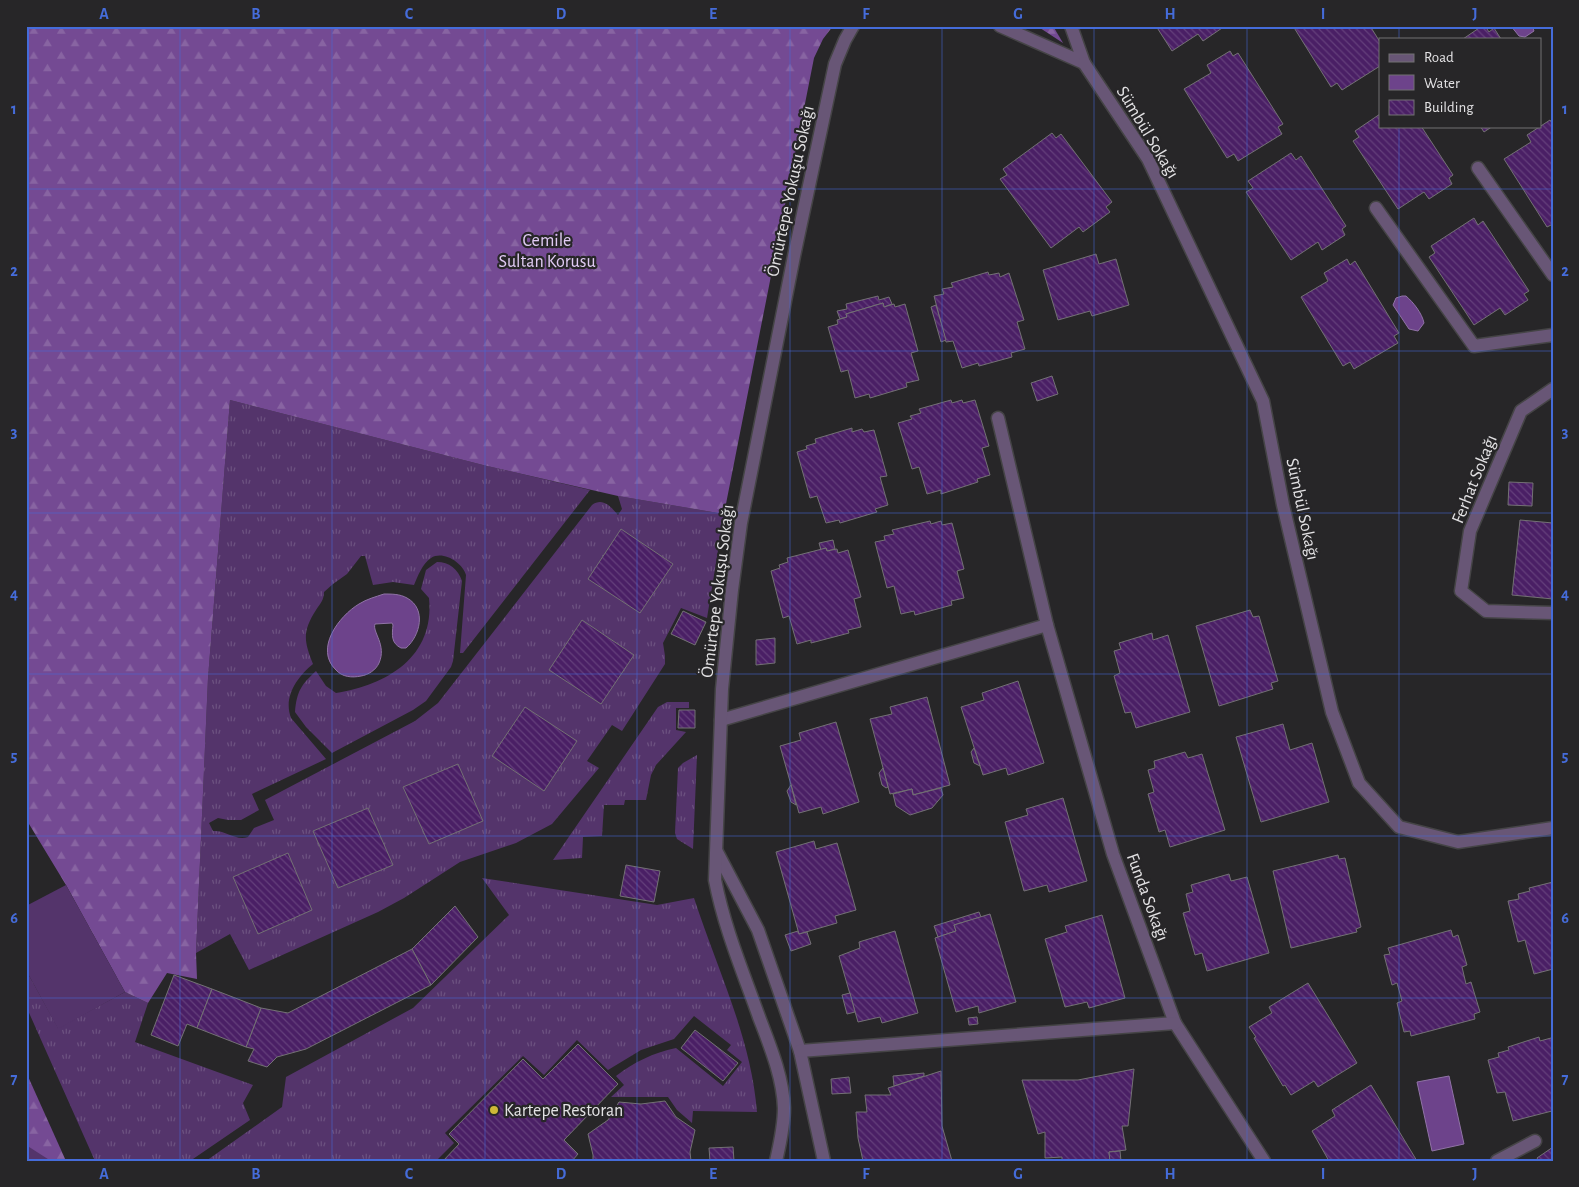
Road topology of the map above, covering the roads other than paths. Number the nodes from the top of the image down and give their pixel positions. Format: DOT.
graph roads {
  1 [pos="854,26"];
  2 [pos="1000,26"];
  3 [pos="1071,26"];
  4 [pos="1084,63"];
  5 [pos="1478,168"];
  6 [pos="1376,208"];
  7 [pos="1553,275"];
  8 [pos="1553,334"];
  9 [pos="1553,389"];
  10 [pos="998,418"];
  11 [pos="1553,613"];
  12 [pos="1047,625"];
  13 [pos="721,720"];
  14 [pos="1553,828"];
  15 [pos="716,850"];
  16 [pos="1175,1023"];
  17 [pos="800,1051"];
  18 [pos="1535,1141"];
  19 [pos="776,1161"];
  20 [pos="824,1161"];
  21 [pos="1264,1161"];
  22 [pos="1497,1161"];
  1 -- 13 [label="street, Ömürtepe Yokuşu Sokağı"];
  2 -- 4 [label="street"];
  3 -- 4 [label="street"];
  4 -- 14 [label="street, Sümbül Sokağı"];
  5 -- 7 [label="street"];
  6 -- 8 [label="street"];
  9 -- 11 [label="street, Ferhat Sokağı"];
  10 -- 12 [label="street, Funda Sokağı"];
  12 -- 13 [label="street"];
  12 -- 16 [label="street, Funda Sokağı"];
  13 -- 15 [label="street, Ömürtepe Yokuşu Sokağı"];
  15 -- 17 [label="street"];
  15 -- 19 [label="street, Ömürtepe Yokuşu Sokağı"];
  16 -- 17 [label="street"];
  16 -- 21 [label="street, Funda Sokağı"];
  17 -- 20 [label="street"];
  18 -- 22 [label="street"];
}
